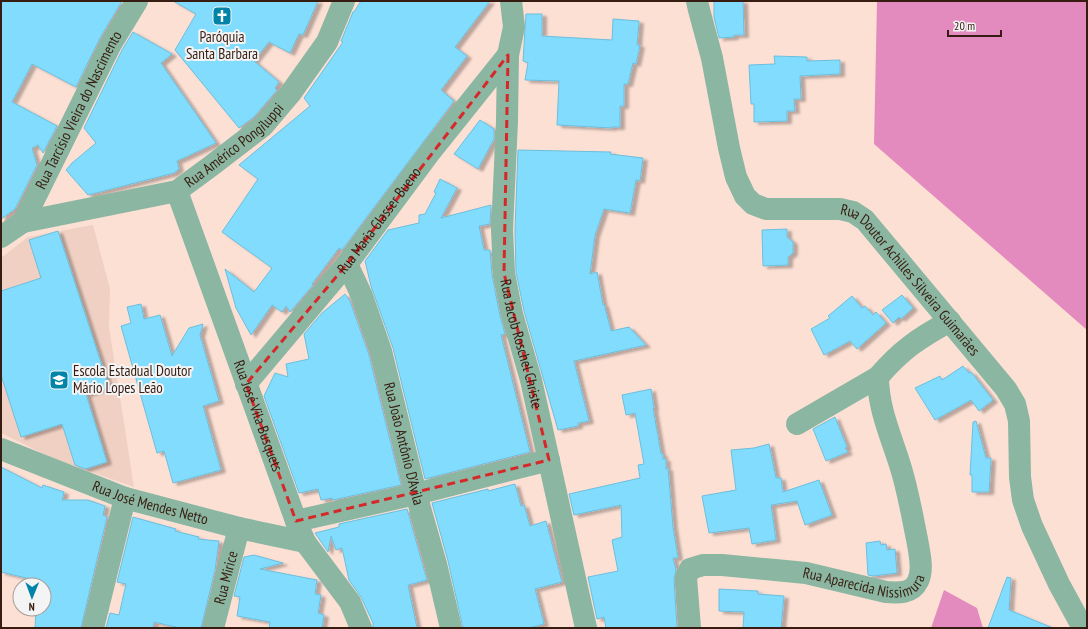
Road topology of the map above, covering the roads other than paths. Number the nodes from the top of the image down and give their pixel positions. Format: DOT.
graph roads {
  1 [pos="137,1"];
  2 [pos="344,1"];
  3 [pos="511,1"];
  4 [pos="697,1"];
  5 [pos="508,55"];
  6 [pos="177,191"];
  7 [pos="23,222"];
  8 [pos="1,237"];
  9 [pos="347,264"];
  10 [pos="950,322"];
  11 [pos="878,377"];
  12 [pos="246,384"];
  13 [pos="797,424"];
  14 [pos="1,449"];
  15 [pos="549,460"];
  16 [pos="416,494"];
  17 [pos="125,498"];
  18 [pos="296,521"];
  19 [pos="239,528"];
  20 [pos="305,542"];
  21 [pos="93,628"];
  22 [pos="213,628"];
  23 [pos="361,628"];
  24 [pos="451,628"];
  25 [pos="586,628"];
  26 [pos="690,628"];
  27 [pos="1083,628"];
  1 -- 7 [label="street, Rua Tarcísio Vieira do Nascimento"];
  2 -- 6 [label="street, Rua Américo Pongiluppi"];
  3 -- 5 [label="street, Rua Jacob Roschel Christe"];
  4 -- 10 [label="street, Rua Doutor Achilles Silveira Guimarães"];
  5 -- 9 [label="street, Rua Maria Glasser Bueno"];
  5 -- 15 [label="street, Rua Jacob Roschel Christe"];
  6 -- 7 [label="street, Rua Américo Pongiluppi"];
  6 -- 12 [label="street, Rua José Vila Busquets"];
  7 -- 8 [label="street, Rua Américo Pongiluppi"];
  9 -- 12 [label="street, Rua Maria Glasser Bueno"];
  9 -- 16 [label="street, Rua João Antônio D'Avila"];
  10 -- 11 [label="street"];
  10 -- 27 [label="street, Rua Doutor Achilles Silveira Guimarães"];
  11 -- 13 [label="street"];
  11 -- 26 [label="street, Rua Aparecida Nissimura"];
  12 -- 18 [label="street, Rua José Vila Busquets"];
  14 -- 17 [label="street, Rua José Mendes Netto"];
  15 -- 16 [label="street"];
  15 -- 25 [label="street, Rua Jacob Roschel Christe"];
  16 -- 18 [label="street"];
  16 -- 24 [label="street, Rua João Antônio D'Avila"];
  17 -- 19 [label="street, Rua José Mendes Netto"];
  17 -- 21 [label="street"];
  18 -- 20 [label="street, Rua José Vila Busquets"];
  19 -- 20 [label="street, Rua José Mendes Netto"];
  19 -- 22 [label="street, Rua Mirice"];
  20 -- 23 [label="street, Rua José Vila Busquets"];
}
